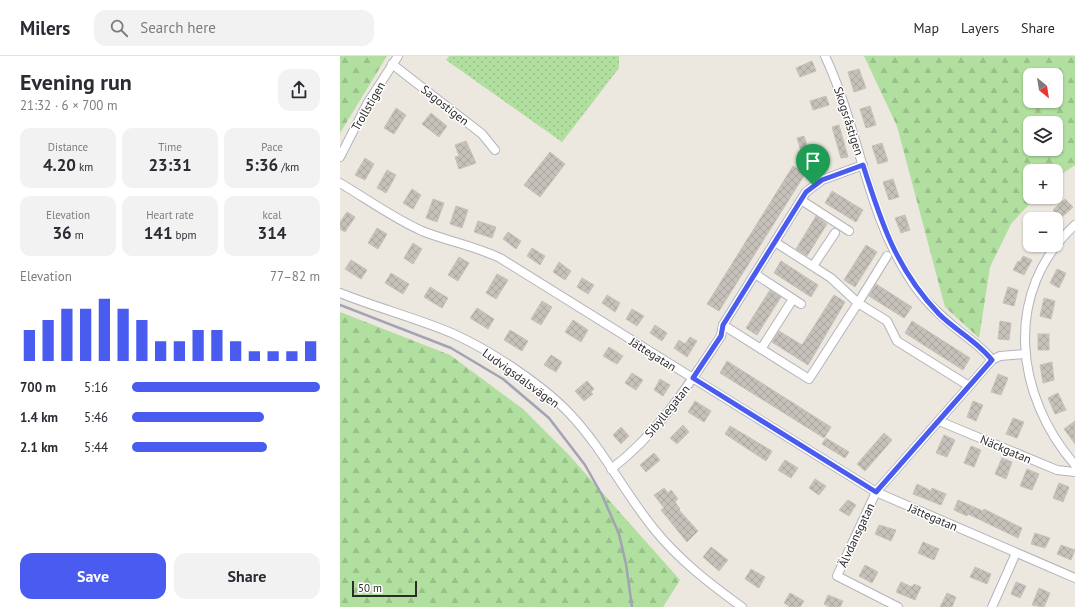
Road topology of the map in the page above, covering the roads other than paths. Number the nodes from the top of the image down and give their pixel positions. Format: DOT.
graph roads {
  1 [pos="398,56"];
  2 [pos="824,56"];
  3 [pos="392,64"];
  4 [pos="495,150"];
  5 [pos="340,157"];
  6 [pos="863,165"];
  7 [pos="340,183"];
  8 [pos="801,200"];
  9 [pos="1075,225"];
  10 [pos="849,231"];
  11 [pos="835,232"];
  12 [pos="775,242"];
  13 [pos="887,256"];
  14 [pos="813,266"];
  15 [pos="755,274"];
  16 [pos="340,293"];
  17 [pos="793,299"];
  18 [pos="858,303"];
  19 [pos="801,304"];
  20 [pos="723,325"];
  21 [pos="761,349"];
  22 [pos="1025,354"];
  23 [pos="992,360"];
  24 [pos="693,378"];
  25 [pos="969,386"];
  26 [pos="939,421"];
  27 [pos="1075,465"];
  28 [pos="612,469"];
  29 [pos="1075,472"];
  30 [pos="876,492"];
  31 [pos="1016,553"];
  32 [pos="1075,578"];
  33 [pos="742,607"];
  34 [pos="898,607"];
  35 [pos="992,607"];
  1 -- 3 [label="street, Trollstigen"];
  2 -- 6 [label="street, Skogsråstigen"];
  3 -- 4 [label="street, Sagostigen"];
  3 -- 5 [label="street, Trollstigen"];
  6 -- 8 [label="street, Sibyllegatan"];
  6 -- 23 [label="street, Skogsråstigen"];
  7 -- 24 [label="street, Jättegatan"];
  8 -- 10 [label="street"];
  8 -- 12 [label="street, Sibyllegatan"];
  9 -- 22 [label="street"];
  11 -- 14 [label="street"];
  12 -- 14 [label="street"];
  12 -- 15 [label="street, Sibyllegatan"];
  13 -- 18 [label="street"];
  14 -- 18 [label="street"];
  15 -- 17 [label="street"];
  15 -- 20 [label="street, Sibyllegatan"];
  16 -- 28 [label="street, Ludvigsdalsvägen"];
  17 -- 19 [label="street"];
  17 -- 21 [label="street"];
  18 -- 21 [label="street"];
  18 -- 25 [label="street"];
  20 -- 21 [label="street"];
  20 -- 24 [label="street, Sibyllegatan"];
  22 -- 23 [label="street"];
  22 -- 27 [label="street"];
  23 -- 25 [label="street, Älvdansgatan"];
  24 -- 28 [label="street, Sibyllegatan"];
  24 -- 30 [label="street, Jättegatan"];
  25 -- 26 [label="street, Älvdansgatan"];
  26 -- 29 [label="street, Näckgatan"];
  26 -- 30 [label="street, Älvdansgatan"];
  28 -- 33 [label="street, Ludvigsdalsvägen"];
  30 -- 31 [label="street, Jättegatan"];
  30 -- 34 [label="street, Älvdansgatan"];
  31 -- 32 [label="street, Jättegatan"];
  31 -- 35 [label="street"];
}
